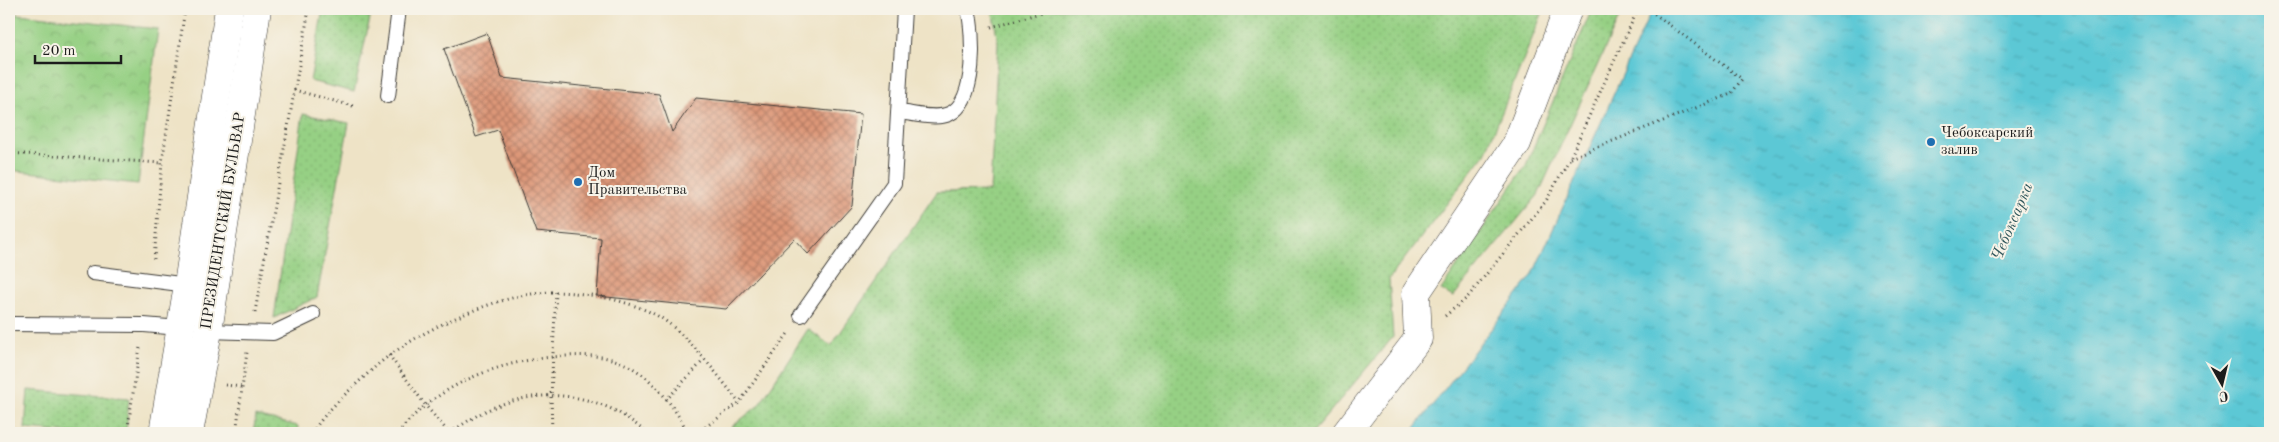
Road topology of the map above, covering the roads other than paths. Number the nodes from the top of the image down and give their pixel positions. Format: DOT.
graph roads {
  1 [pos="228,9"];
  2 [pos="256,9"];
  3 [pos="399,9"];
  4 [pos="904,9"];
  5 [pos="968,9"];
  6 [pos="1568,9"];
  7 [pos="388,96"];
  8 [pos="906,113"];
  9 [pos="93,273"];
  10 [pos="188,285"];
  11 [pos="313,314"];
  12 [pos="801,315"];
  13 [pos="9,324"];
  14 [pos="180,328"];
  15 [pos="208,331"];
  16 [pos="163,433"];
  17 [pos="189,433"];
  18 [pos="1346,433"];
  1 -- 10 [label="main road, ПРЕЗИДЕНТСКИЙ БУЛЬВАР"];
  2 -- 15 [label="main road, ПРЕЗИДЕНТСКИЙ БУЛЬВАР"];
  3 -- 7 [label="lane"];
  4 -- 12 [label="lane"];
  5 -- 8 [label="lane"];
  6 -- 18 [label="main road"];
  9 -- 10 [label="lane"];
  10 -- 14 [label="main road, ПРЕЗИДЕНТСКИЙ БУЛЬВАР"];
  11 -- 15 [label="lane"];
  13 -- 14 [label="lane"];
  14 -- 15 [label="main road"];
  14 -- 16 [label="main road, ПРЕЗИДЕНТСКИЙ БУЛЬВАР"];
  15 -- 17 [label="main road, ПРЕЗИДЕНТСКИЙ БУЛЬВАР"];
}
